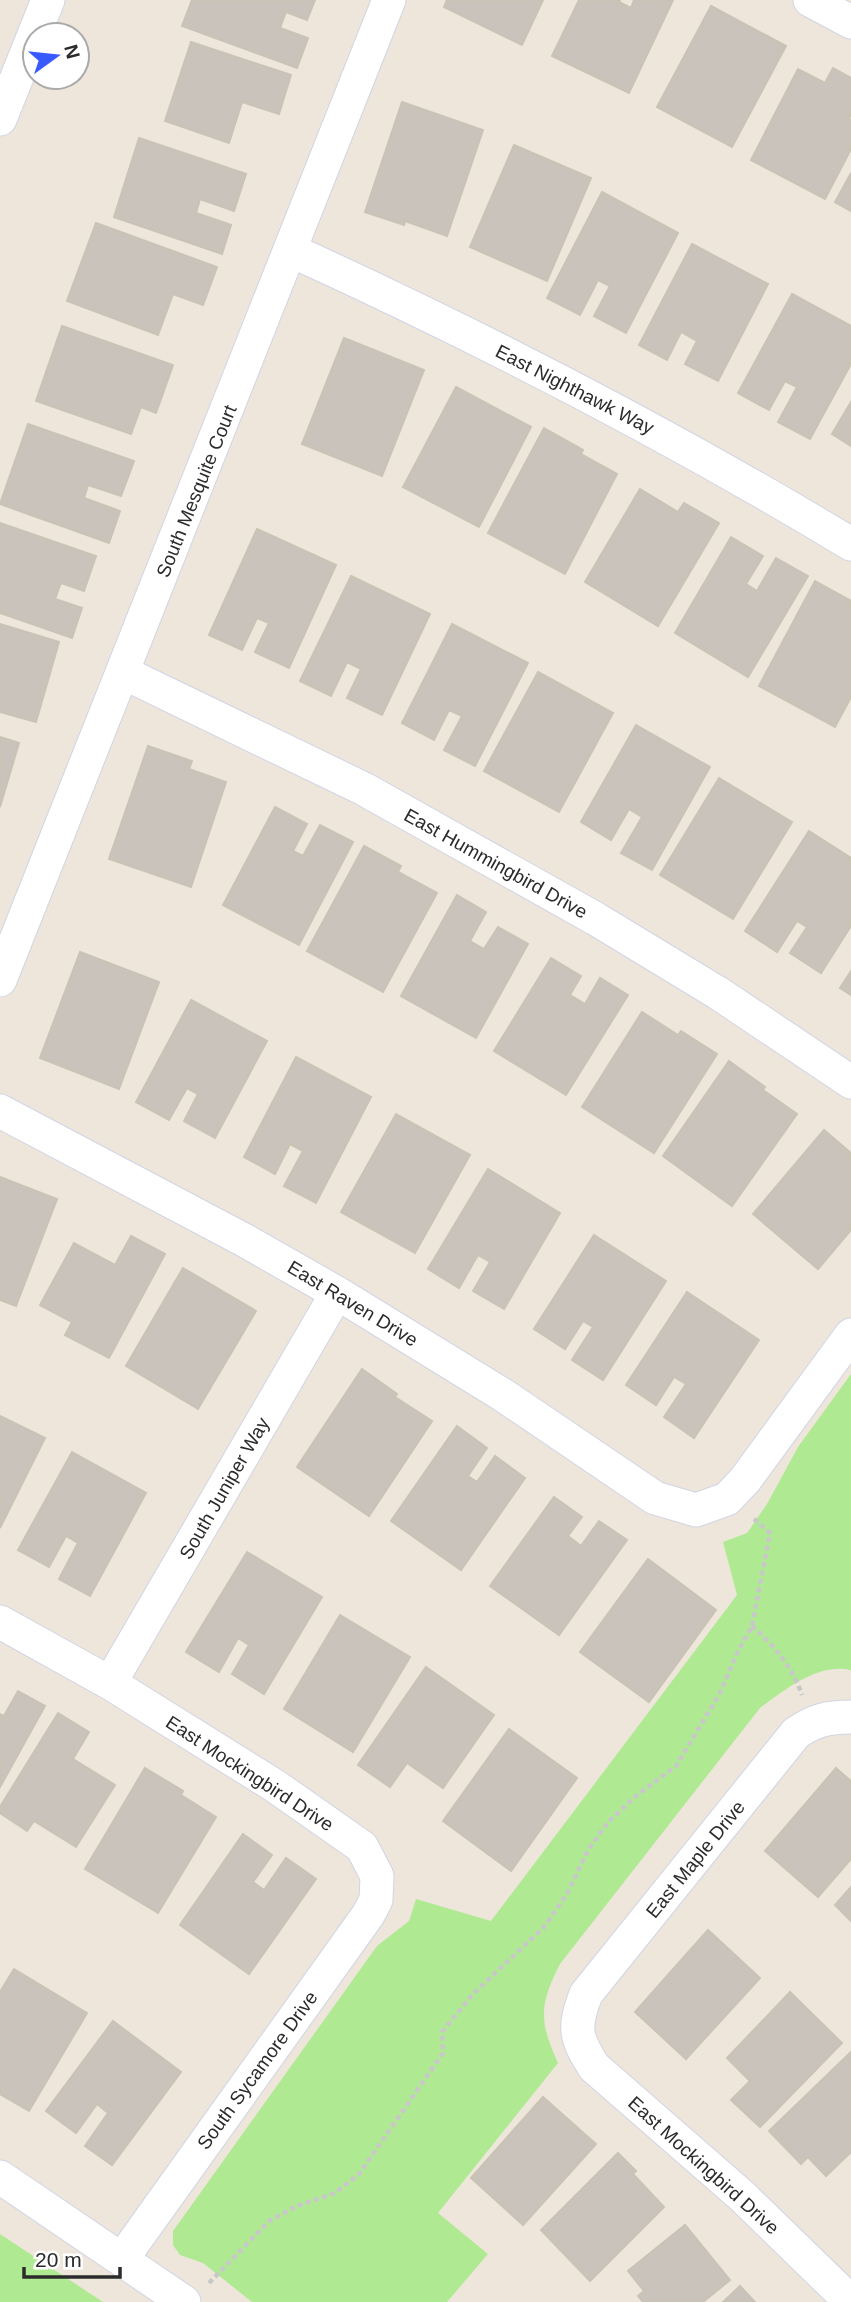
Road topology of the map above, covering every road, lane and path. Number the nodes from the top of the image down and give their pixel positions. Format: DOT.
graph roads {
  1 [pos="48,0"];
  2 [pos="389,0"];
  3 [pos="810,0"];
  4 [pos="851,22"];
  5 [pos="0,119"];
  6 [pos="290,250"];
  7 [pos="851,544"];
  8 [pos="124,673"];
  9 [pos="0,980"];
  10 [pos="851,1082"];
  11 [pos="0,1111"];
  12 [pos="337,1293"];
  13 [pos="851,1335"];
  14 [pos="727,1499"];
  15 [pos="0,1622"];
  16 [pos="752,1626"];
  17 [pos="110,1683"];
  18 [pos="830,1719"];
  19 [pos="377,1876"];
  20 [pos="577,2017"];
  21 [pos="0,2177"];
  22 [pos="122,2259"];
  23 [pos="196,2293"];
  24 [pos="851,2302"];
  1 -- 5 [label="street"];
  2 -- 6 [label="street, South Mesquite Court"];
  3 -- 4 [label="street"];
  6 -- 7 [label="street, East Nighthawk Way"];
  6 -- 8 [label="street, South Mesquite Court"];
  8 -- 9 [label="street, South Mesquite Court"];
  8 -- 10 [label="street, East Hummingbird Drive"];
  11 -- 12 [label="street, East Raven Drive"];
  12 -- 14 [label="street, East Raven Drive"];
  12 -- 17 [label="street, South Juniper Way"];
  13 -- 14 [label="street"];
  14 -- 16 [label="path"];
  15 -- 17 [label="street, East Mockingbird Drive"];
  16 -- 18 [label="path"];
  16 -- 23 [label="path"];
  17 -- 19 [label="street, East Mockingbird Drive"];
  18 -- 20 [label="street, East Maple Drive"];
  19 -- 22 [label="street, South Sycamore Drive"];
  20 -- 24 [label="street, East Mockingbird Drive"];
  21 -- 22 [label="street"];
  22 -- 23 [label="street"];
}
